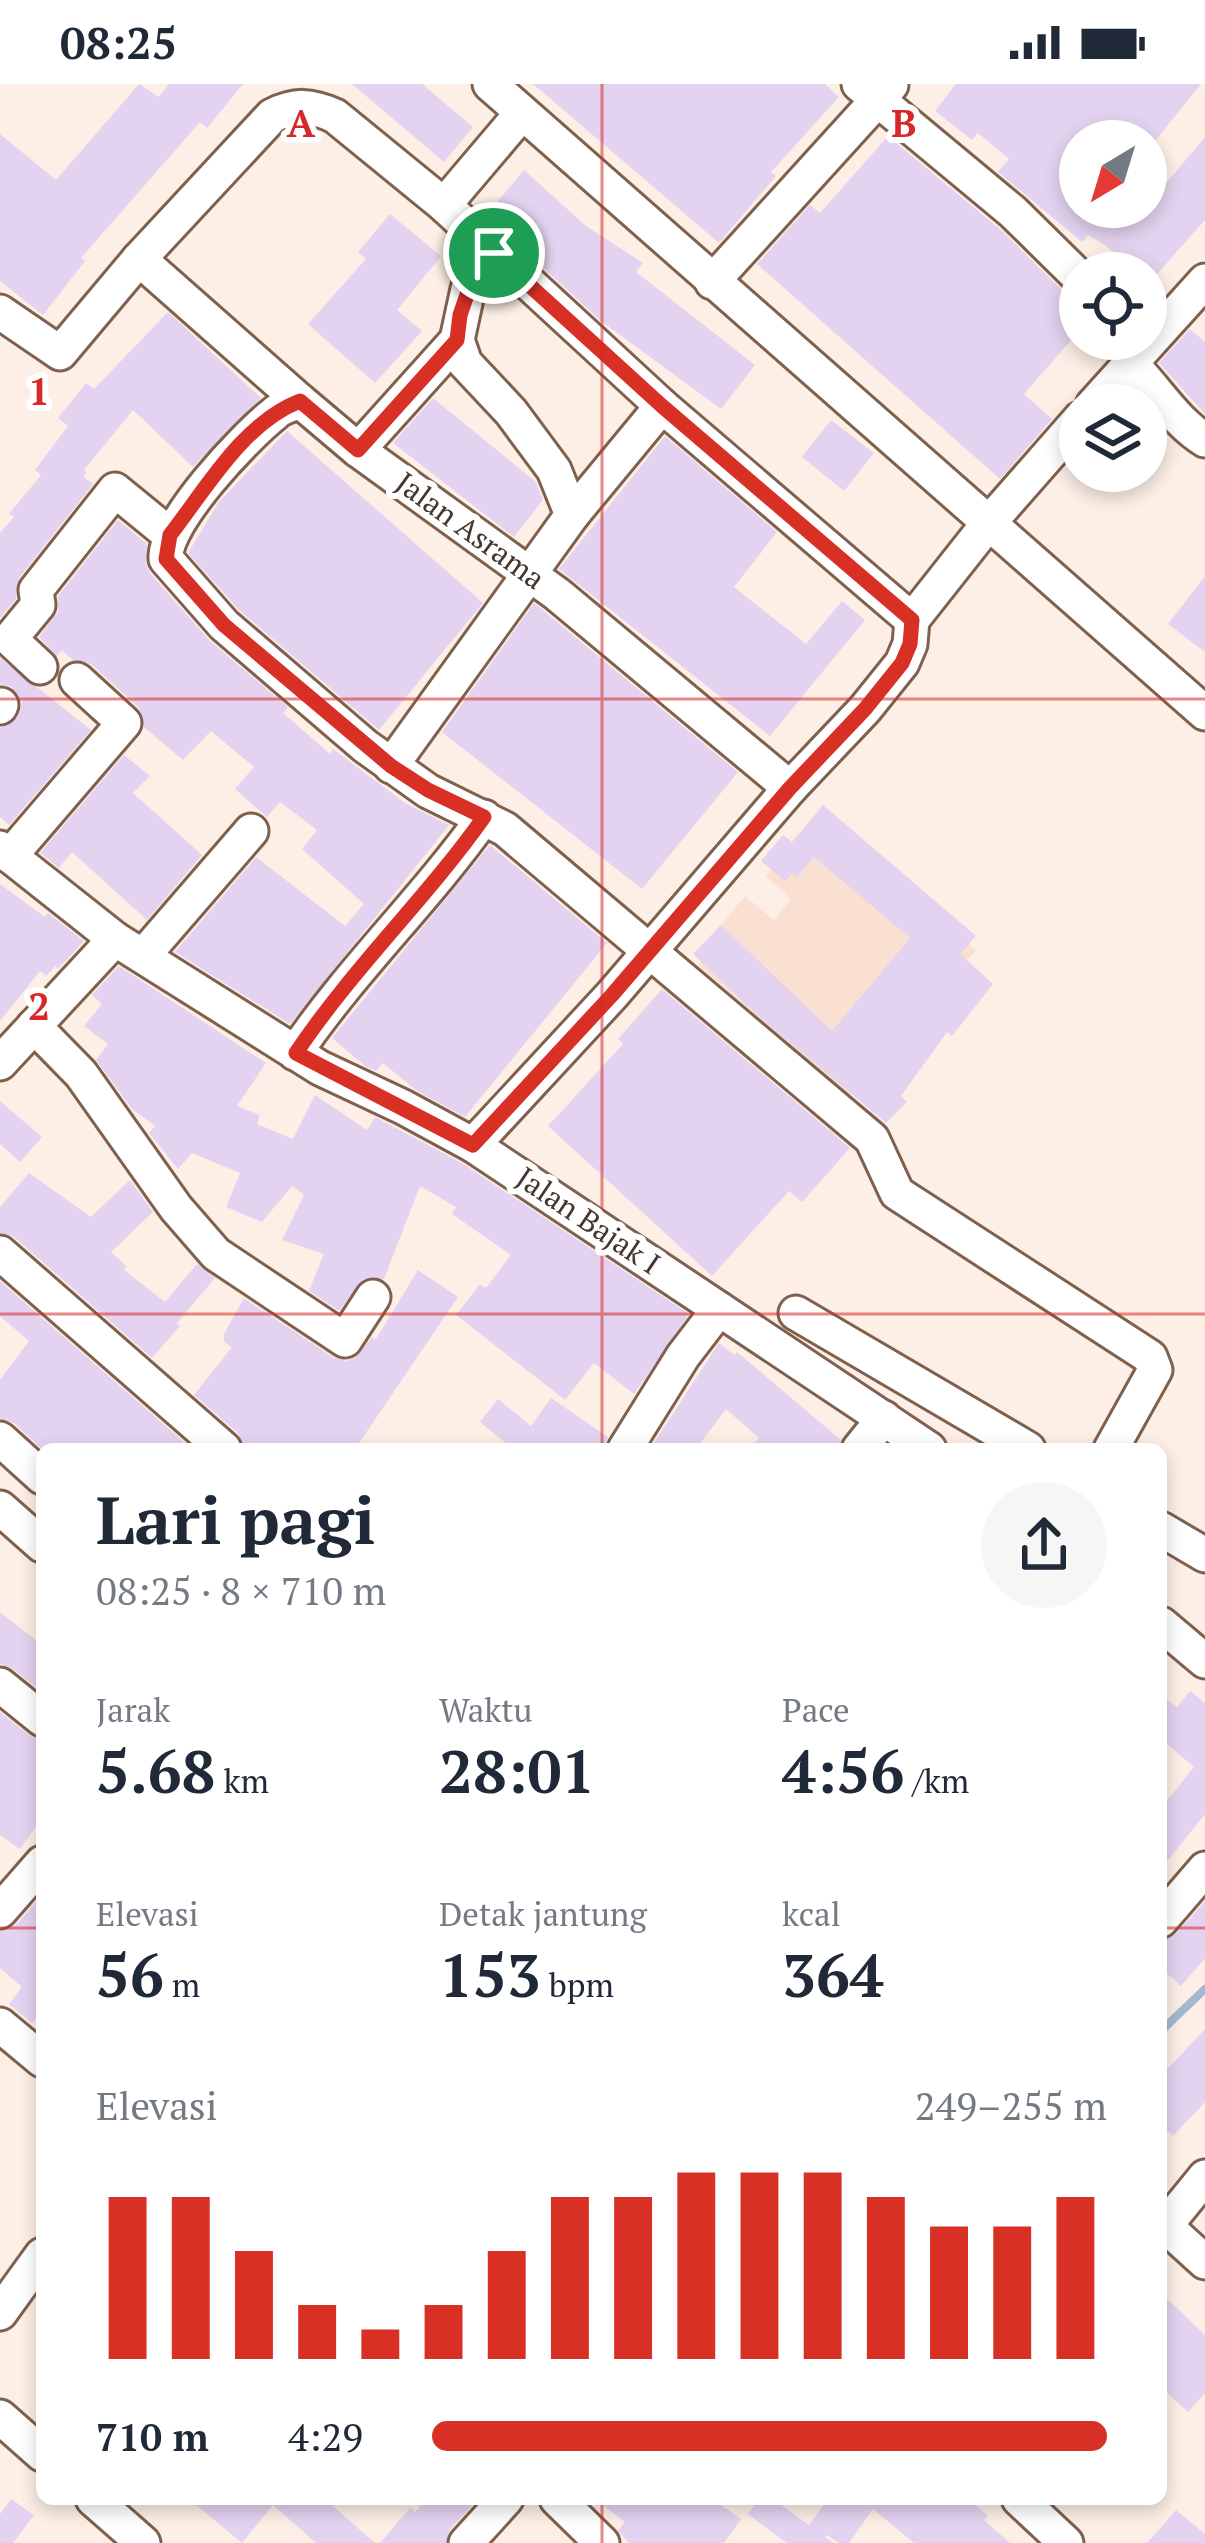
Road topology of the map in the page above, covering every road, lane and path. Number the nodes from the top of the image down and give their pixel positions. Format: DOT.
graph roads {
  1 [pos="490,84"];
  2 [pos="876,90"];
  3 [pos="522,113"];
  4 [pos="444,205"];
  5 [pos="494,253"];
  6 [pos="1059,257"];
  7 [pos="139,259"];
  8 [pos="1205,281"];
  9 [pos="712,282"];
  10 [pos="0,312"];
  11 [pos="1167,316"];
  12 [pos="457,340"];
  13 [pos="1136,360"];
  14 [pos="300,401"];
  15 [pos="662,406"];
  16 [pos="1205,440"];
  17 [pos="1059,443"];
  18 [pos="358,450"];
  19 [pos="572,515"];
  20 [pos="987,525"];
  21 [pos="170,535"];
  22 [pos="530,575"];
  23 [pos="912,620"];
  24 [pos="40,668"];
  25 [pos="77,680"];
  26 [pos="1205,713"];
  27 [pos="391,766"];
  28 [pos="790,788"];
  29 [pos="484,817"];
  30 [pos="251,831"];
  31 [pos="5,852"];
  32 [pos="129,948"];
  33 [pos="651,950"];
  34 [pos="34,1026"];
  35 [pos="296,1053"];
  36 [pos="0,1063"];
  37 [pos="473,1145"];
  38 [pos="0,1252"];
  39 [pos="374,1297"];
  40 [pos="718,1309"];
  41 [pos="796,1313"];
  42 [pos="884,1418"];
  43 [pos="0,1439"];
  44 [pos="217,1443"];
  45 [pos="629,1443"];
  46 [pos="864,1443"];
  47 [pos="919,1443"];
  48 [pos="1018,1443"];
  49 [pos="1114,1443"];
  50 [pos="36,1472"];
  51 [pos="0,1508"];
  52 [pos="1167,1533"];
  53 [pos="36,1540"];
  54 [pos="1205,1556"];
  55 [pos="1167,1629"];
  56 [pos="1205,1661"];
  57 [pos="0,1685"];
  58 [pos="36,1714"];
  59 [pos="1205,1869"];
  60 [pos="36,1870"];
  61 [pos="0,1912"];
  62 [pos="1167,1913"];
  63 [pos="0,2025"];
  64 [pos="36,2055"];
  65 [pos="1205,2177"];
  66 [pos="1184,2234"];
  67 [pos="36,2263"];
  68 [pos="0,2313"];
  69 [pos="0,2417"];
  70 [pos="36,2449"];
  71 [pos="100,2505"];
  72 [pos="501,2505"];
  73 [pos="563,2505"];
  74 [pos="1025,2505"];
  75 [pos="143,2543"];
  76 [pos="466,2543"];
  77 [pos="602,2543"];
  78 [pos="1066,2543"];
  1 -- 3 [label="street"];
  2 -- 6 [label="street"];
  2 -- 9 [label="street"];
  3 -- 4 [label="street"];
  3 -- 9 [label="street"];
  4 -- 5 [label="street"];
  4 -- 7 [label="street"];
  5 -- 12 [label="street"];
  5 -- 15 [label="street"];
  7 -- 10 [label="street"];
  7 -- 14 [label="street, Jalan Asrama"];
  8 -- 11 [label="street"];
  9 -- 20 [label="street"];
  12 -- 18 [label="street"];
  12 -- 19 [label="street"];
  13 -- 16 [label="street"];
  14 -- 18 [label="street, Jalan Asrama"];
  14 -- 21 [label="street"];
  15 -- 19 [label="street"];
  15 -- 23 [label="street"];
  17 -- 20 [label="street"];
  18 -- 22 [label="street, Jalan Asrama"];
  19 -- 22 [label="street"];
  20 -- 23 [label="street"];
  20 -- 26 [label="street"];
  21 -- 24 [label="street"];
  21 -- 27 [label="street"];
  22 -- 27 [label="street"];
  22 -- 28 [label="street, Jalan Asrama"];
  23 -- 28 [label="street"];
  25 -- 31 [label="street"];
  27 -- 29 [label="street"];
  28 -- 33 [label="street"];
  29 -- 33 [label="street"];
  29 -- 35 [label="street"];
  30 -- 32 [label="street"];
  31 -- 32 [label="street, Jalan Bajak I"];
  32 -- 34 [label="street"];
  32 -- 35 [label="street, Jalan Bajak I"];
  33 -- 37 [label="street"];
  33 -- 49 [label="street"];
  34 -- 36 [label="street"];
  34 -- 39 [label="street"];
  35 -- 37 [label="street, Jalan Bajak I"];
  37 -- 40 [label="street, Jalan Bajak I"];
  38 -- 44 [label="street"];
  40 -- 42 [label="street, Jalan Bajak I"];
  40 -- 45 [label="street"];
  41 -- 48 [label="street"];
  42 -- 46 [label="street"];
  42 -- 47 [label="street, Jalan Bajak I"];
  43 -- 50 [label="street"];
  51 -- 53 [label="street"];
  52 -- 54 [label="street"];
  55 -- 56 [label="street"];
  57 -- 58 [label="street"];
  59 -- 62 [label="street"];
  60 -- 61 [label="street"];
  63 -- 64 [label="street"];
  65 -- 66 [label="street"];
  67 -- 68 [label="street"];
  69 -- 70 [label="street"];
  71 -- 75 [label="street"];
  72 -- 76 [label="street"];
  73 -- 77 [label="street"];
  74 -- 78 [label="street"];
}
